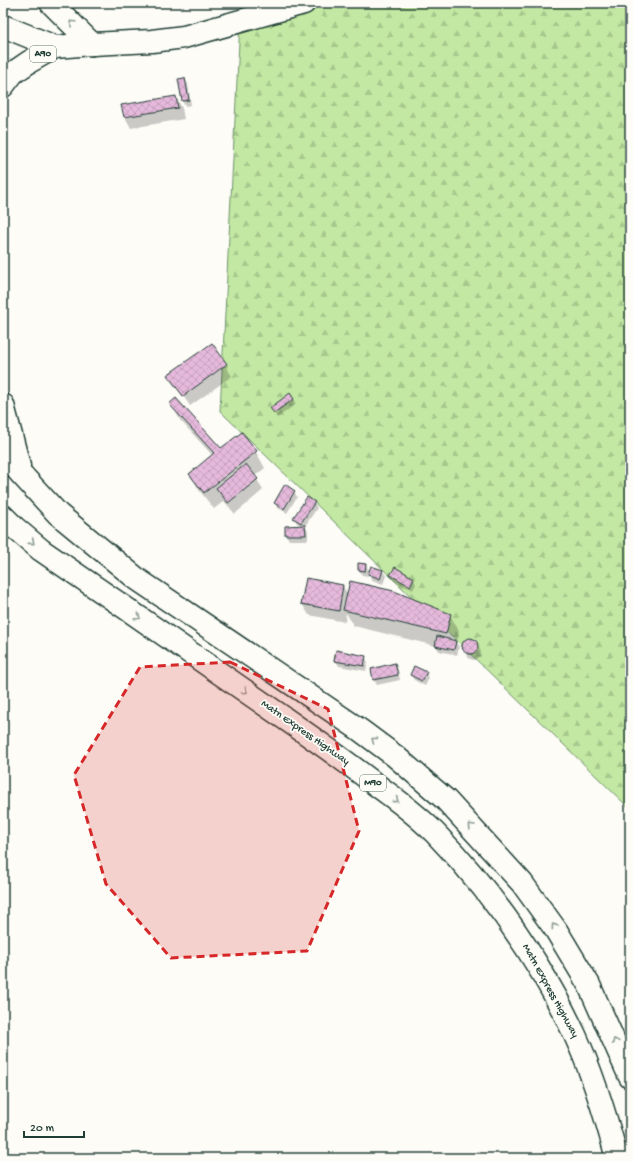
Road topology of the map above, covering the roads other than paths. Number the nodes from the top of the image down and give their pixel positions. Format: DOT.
graph roads {
  1 [pos="51,3"];
  2 [pos="304,3"];
  3 [pos="3,26"];
  4 [pos="92,44"];
  5 [pos="55,47"];
  6 [pos="3,86"];
  7 [pos="3,406"];
  8 [pos="3,449"];
  9 [pos="22,475"];
  10 [pos="3,516"];
  11 [pos="630,1077"];
  12 [pos="617,1158"];
  4 -- 1 [label="main road, one-way"];
  2 -- 4 [label="main road"];
  3 -- 5 [label="main road"];
  4 -- 5 [label="main road, A90"];
  5 -- 6 [label="main road, A90"];
  7 -- 9 [label="main road"];
  8 -- 9 [label="main road"];
  11 -- 9 [label="main road, one-way"];
  10 -- 12 [label="main road, Matn Express Highway / M90, one-way"];
}
